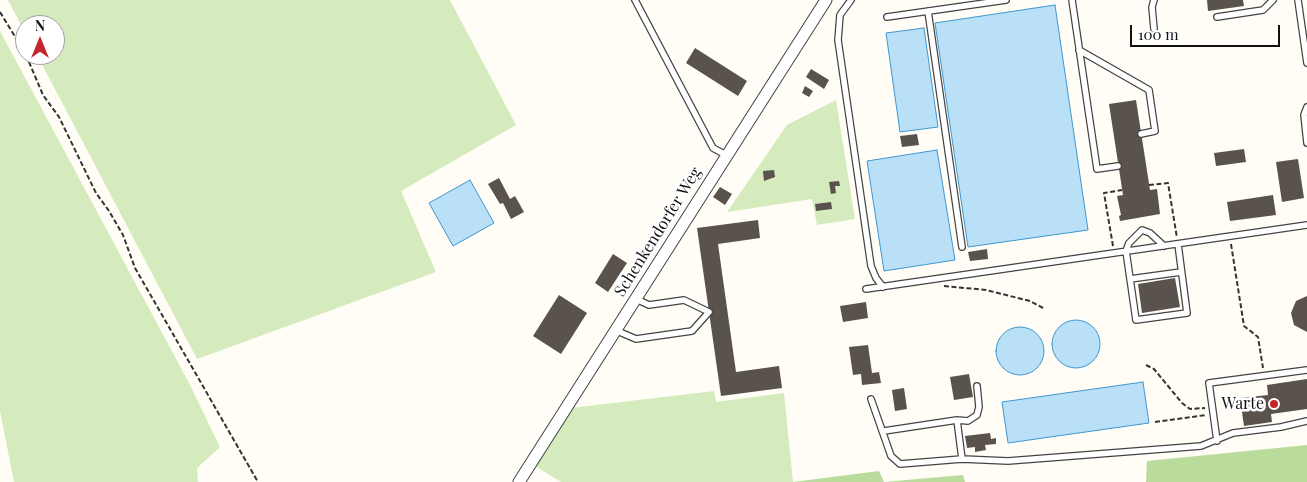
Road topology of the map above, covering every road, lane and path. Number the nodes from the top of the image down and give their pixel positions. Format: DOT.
graph roads {
  1 [pos="635,0"];
  2 [pos="826,0"];
  3 [pos="851,0"];
  4 [pos="1006,0"];
  5 [pos="1072,0"];
  6 [pos="1154,0"];
  7 [pos="1273,0"];
  8 [pos="1298,0"];
  9 [pos="928,11"];
  10 [pos="0,12"];
  11 [pos="886,16"];
  12 [pos="1217,17"];
  13 [pos="1154,29"];
  14 [pos="15,36"];
  15 [pos="1079,50"];
  16 [pos="1307,63"];
  17 [pos="31,65"];
  18 [pos="1307,107"];
  19 [pos="1141,134"];
  20 [pos="1307,142"];
  21 [pos="726,155"];
  22 [pos="1118,166"];
  23 [pos="1149,185"];
  24 [pos="1122,190"];
  25 [pos="1307,225"];
  26 [pos="1230,236"];
  27 [pos="1178,244"];
  28 [pos="1164,246"];
  29 [pos="962,247"];
  30 [pos="1126,251"];
  31 [pos="1114,253"];
  32 [pos="1181,272"];
  33 [pos="1130,279"];
  34 [pos="937,286"];
  35 [pos="883,287"];
  36 [pos="866,289"];
  37 [pos="635,299"];
  38 [pos="1043,308"];
  39 [pos="615,330"];
  40 [pos="1146,366"];
  41 [pos="1307,370"];
  42 [pos="1264,376"];
  43 [pos="977,386"];
  44 [pos="871,399"];
  45 [pos="1213,411"];
  46 [pos="957,420"];
  47 [pos="1307,421"];
  48 [pos="1155,422"];
  49 [pos="884,431"];
  50 [pos="1217,441"];
  51 [pos="962,460"];
  52 [pos="258,482"];
  53 [pos="519,482"];
  1 -- 21 [label="lane"];
  2 -- 21 [label="street, Schenkendorfer Weg"];
  3 -- 35 [label="lane"];
  4 -- 9 [label="lane"];
  5 -- 15 [label="lane"];
  6 -- 13 [label="lane"];
  7 -- 12 [label="lane"];
  8 -- 16 [label="lane"];
  9 -- 11 [label="lane"];
  9 -- 29 [label="lane"];
  10 -- 14 [label="path"];
  15 -- 19 [label="lane"];
  15 -- 22 [label="lane"];
  17 -- 52 [label="path"];
  18 -- 20 [label="lane"];
  21 -- 37 [label="street, Schenkendorfer Weg"];
  23 -- 27 [label="path"];
  24 -- 31 [label="path"];
  25 -- 26 [label="lane"];
  26 -- 27 [label="lane"];
  26 -- 42 [label="path"];
  27 -- 28 [label="lane"];
  27 -- 32 [label="lane"];
  28 -- 30 [label="lane"];
  28 -- 30 [label="lane"];
  30 -- 31 [label="lane"];
  30 -- 33 [label="lane"];
  31 -- 35 [label="lane"];
  32 -- 33 [label="lane"];
  32 -- 33 [label="lane"];
  34 -- 38 [label="path"];
  35 -- 36 [label="lane"];
  37 -- 39 [label="street, Schenkendorfer Weg"];
  37 -- 39 [label="lane"];
  39 -- 53 [label="street, Schenkendorfer Weg"];
  40 -- 45 [label="path"];
  41 -- 42 [label="lane"];
  42 -- 45 [label="lane"];
  43 -- 46 [label="lane"];
  44 -- 49 [label="lane"];
  45 -- 48 [label="path"];
  45 -- 50 [label="lane"];
  46 -- 49 [label="lane"];
  46 -- 51 [label="lane"];
  47 -- 50 [label="lane"];
  49 -- 51 [label="lane"];
  50 -- 51 [label="lane"];
}
